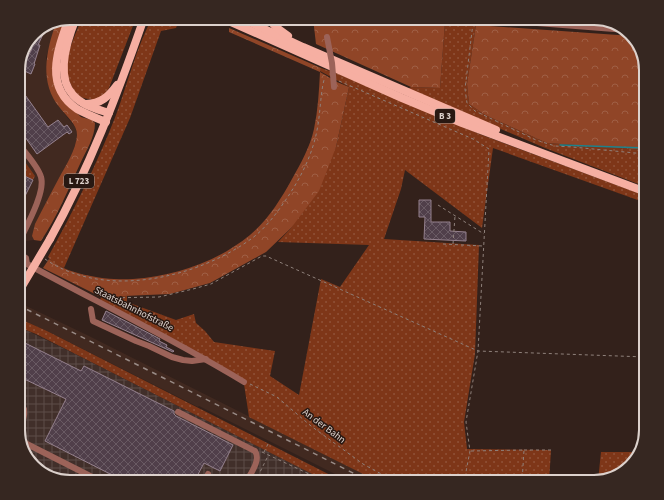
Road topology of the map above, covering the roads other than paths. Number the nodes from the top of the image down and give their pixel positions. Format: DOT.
graph roads {
  1 [pos="67,25"];
  2 [pos="74,25"];
  3 [pos="141,25"];
  4 [pos="238,25"];
  5 [pos="256,25"];
  6 [pos="274,25"];
  7 [pos="563,25"];
  8 [pos="602,28"];
  9 [pos="612,29"];
  10 [pos="327,37"];
  11 [pos="303,47"];
  12 [pos="122,78"];
  13 [pos="334,87"];
  14 [pos="85,104"];
  15 [pos="109,113"];
  16 [pos="106,122"];
  17 [pos="25,153"];
  18 [pos="637,188"];
  19 [pos="25,228"];
  20 [pos="25,257"];
  21 [pos="25,281"];
  22 [pos="91,310"];
  23 [pos="206,359"];
  24 [pos="244,382"];
  25 [pos="178,412"];
  26 [pos="28,444"];
  27 [pos="88,475"];
  28 [pos="249,475"];
  1 -- 16 [label="main road"];
  2 -- 14 [label="main road"];
  3 -- 12 [label="main road, L 723"];
  4 -- 18 [label="main road, B 3"];
  5 -- 11 [label="main road, B 3"];
  6 -- 11 [label="main road"];
  7 -- 8 [label="street"];
  8 -- 9 [label="street"];
  10 -- 13 [label="street, bridge"];
  11 -- 18 [label="main road, B 3"];
  12 -- 14 [label="main road"];
  12 -- 15 [label="main road, L 723"];
  14 -- 15 [label="main road"];
  15 -- 16 [label="main road, L 723"];
  16 -- 21 [label="main road, L 723, bridge"];
  17 -- 19 [label="street"];
  20 -- 23 [label="street, Staatsbahnhofstraße"];
  22 -- 23 [label="street"];
  23 -- 24 [label="street, Staatsbahnhofstraße"];
  25 -- 28 [label="street"];
  26 -- 27 [label="street"];
}
